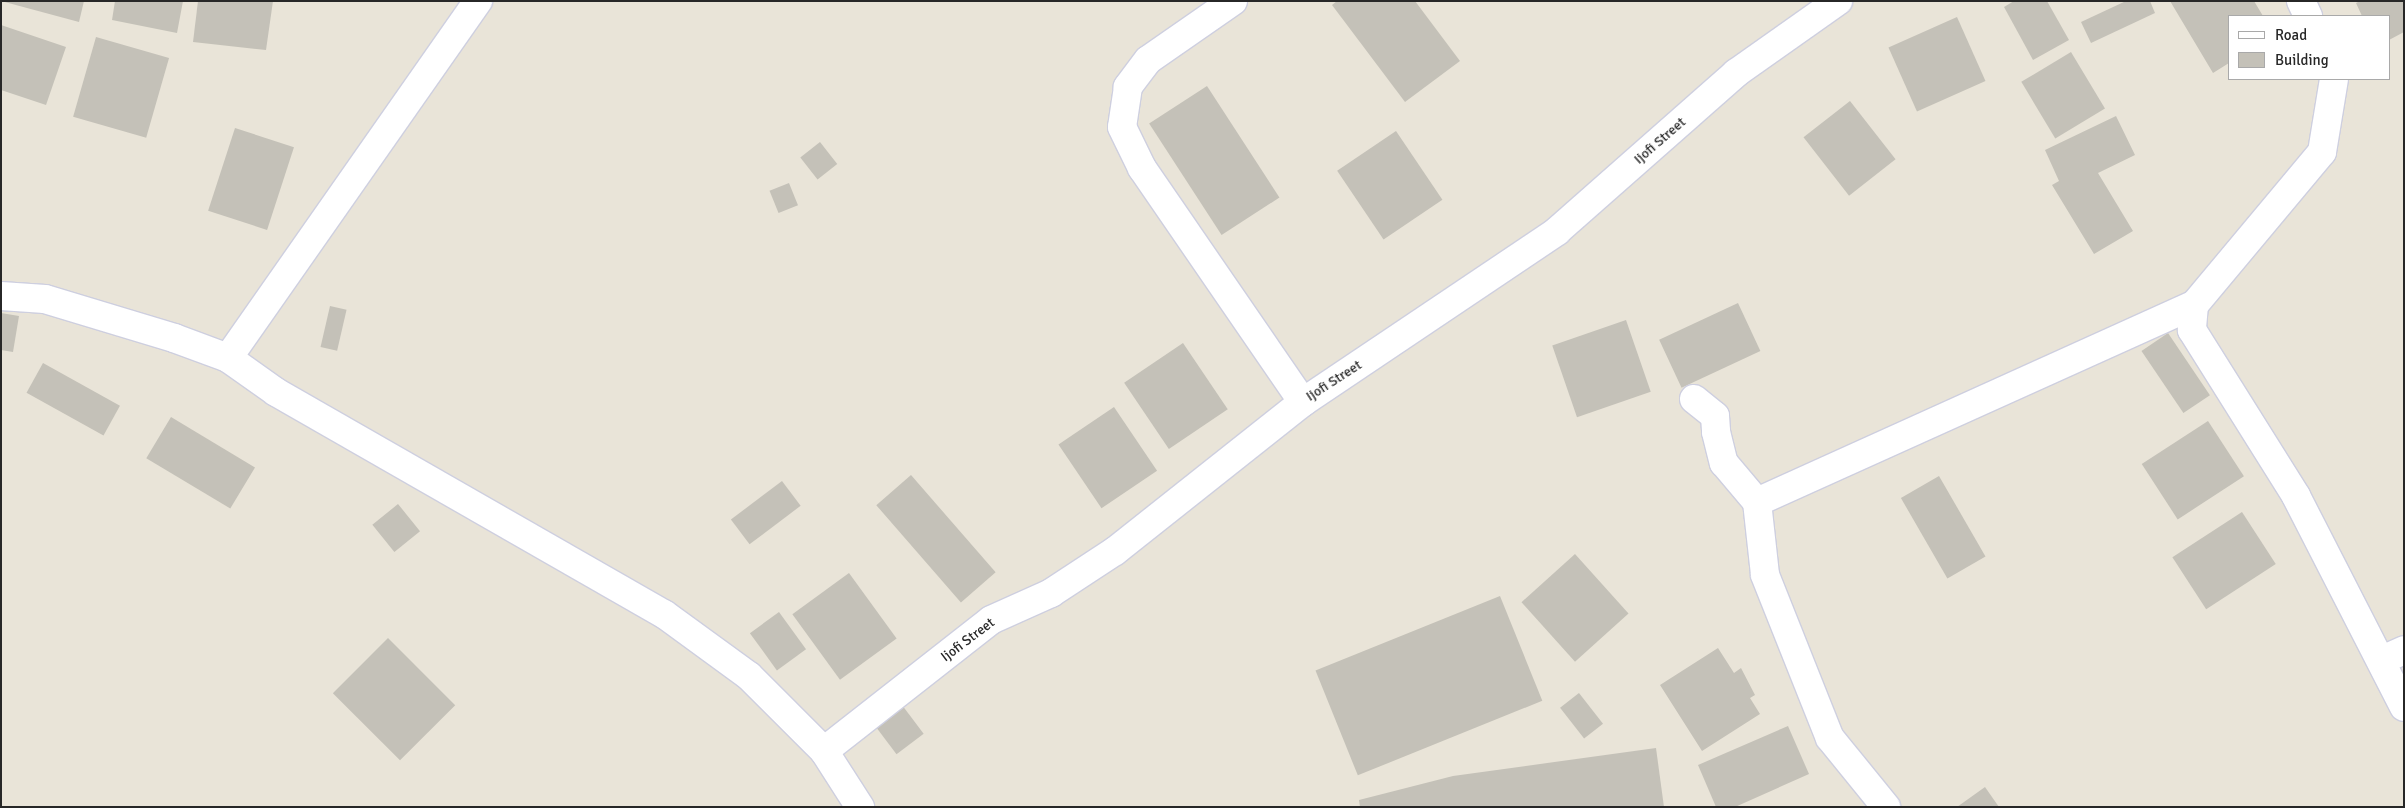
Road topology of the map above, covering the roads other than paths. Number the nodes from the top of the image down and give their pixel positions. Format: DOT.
graph roads {
  1 [pos="478,1"];
  2 [pos="1234,1"];
  3 [pos="1838,1"];
  4 [pos="2301,1"];
  5 [pos="2308,15"];
  6 [pos="2334,80"];
  7 [pos="1,296"];
  8 [pos="2194,305"];
  9 [pos="228,358"];
  10 [pos="1694,399"];
  11 [pos="1302,402"];
  12 [pos="1757,502"];
  13 [pos="2393,655"];
  14 [pos="2404,707"];
  15 [pos="824,751"];
  16 [pos="860,807"];
  17 [pos="1886,807"];
  1 -- 9 [label="street"];
  2 -- 11 [label="street"];
  3 -- 11 [label="street, Ijofi Street"];
  4 -- 5 [label="street"];
  6 -- 8 [label="street"];
  7 -- 9 [label="street"];
  8 -- 12 [label="street"];
  8 -- 13 [label="street"];
  9 -- 15 [label="street"];
  10 -- 12 [label="street"];
  11 -- 15 [label="street, Ijofi Street"];
  12 -- 17 [label="street"];
  13 -- 14 [label="street"];
  15 -- 16 [label="street"];
}
